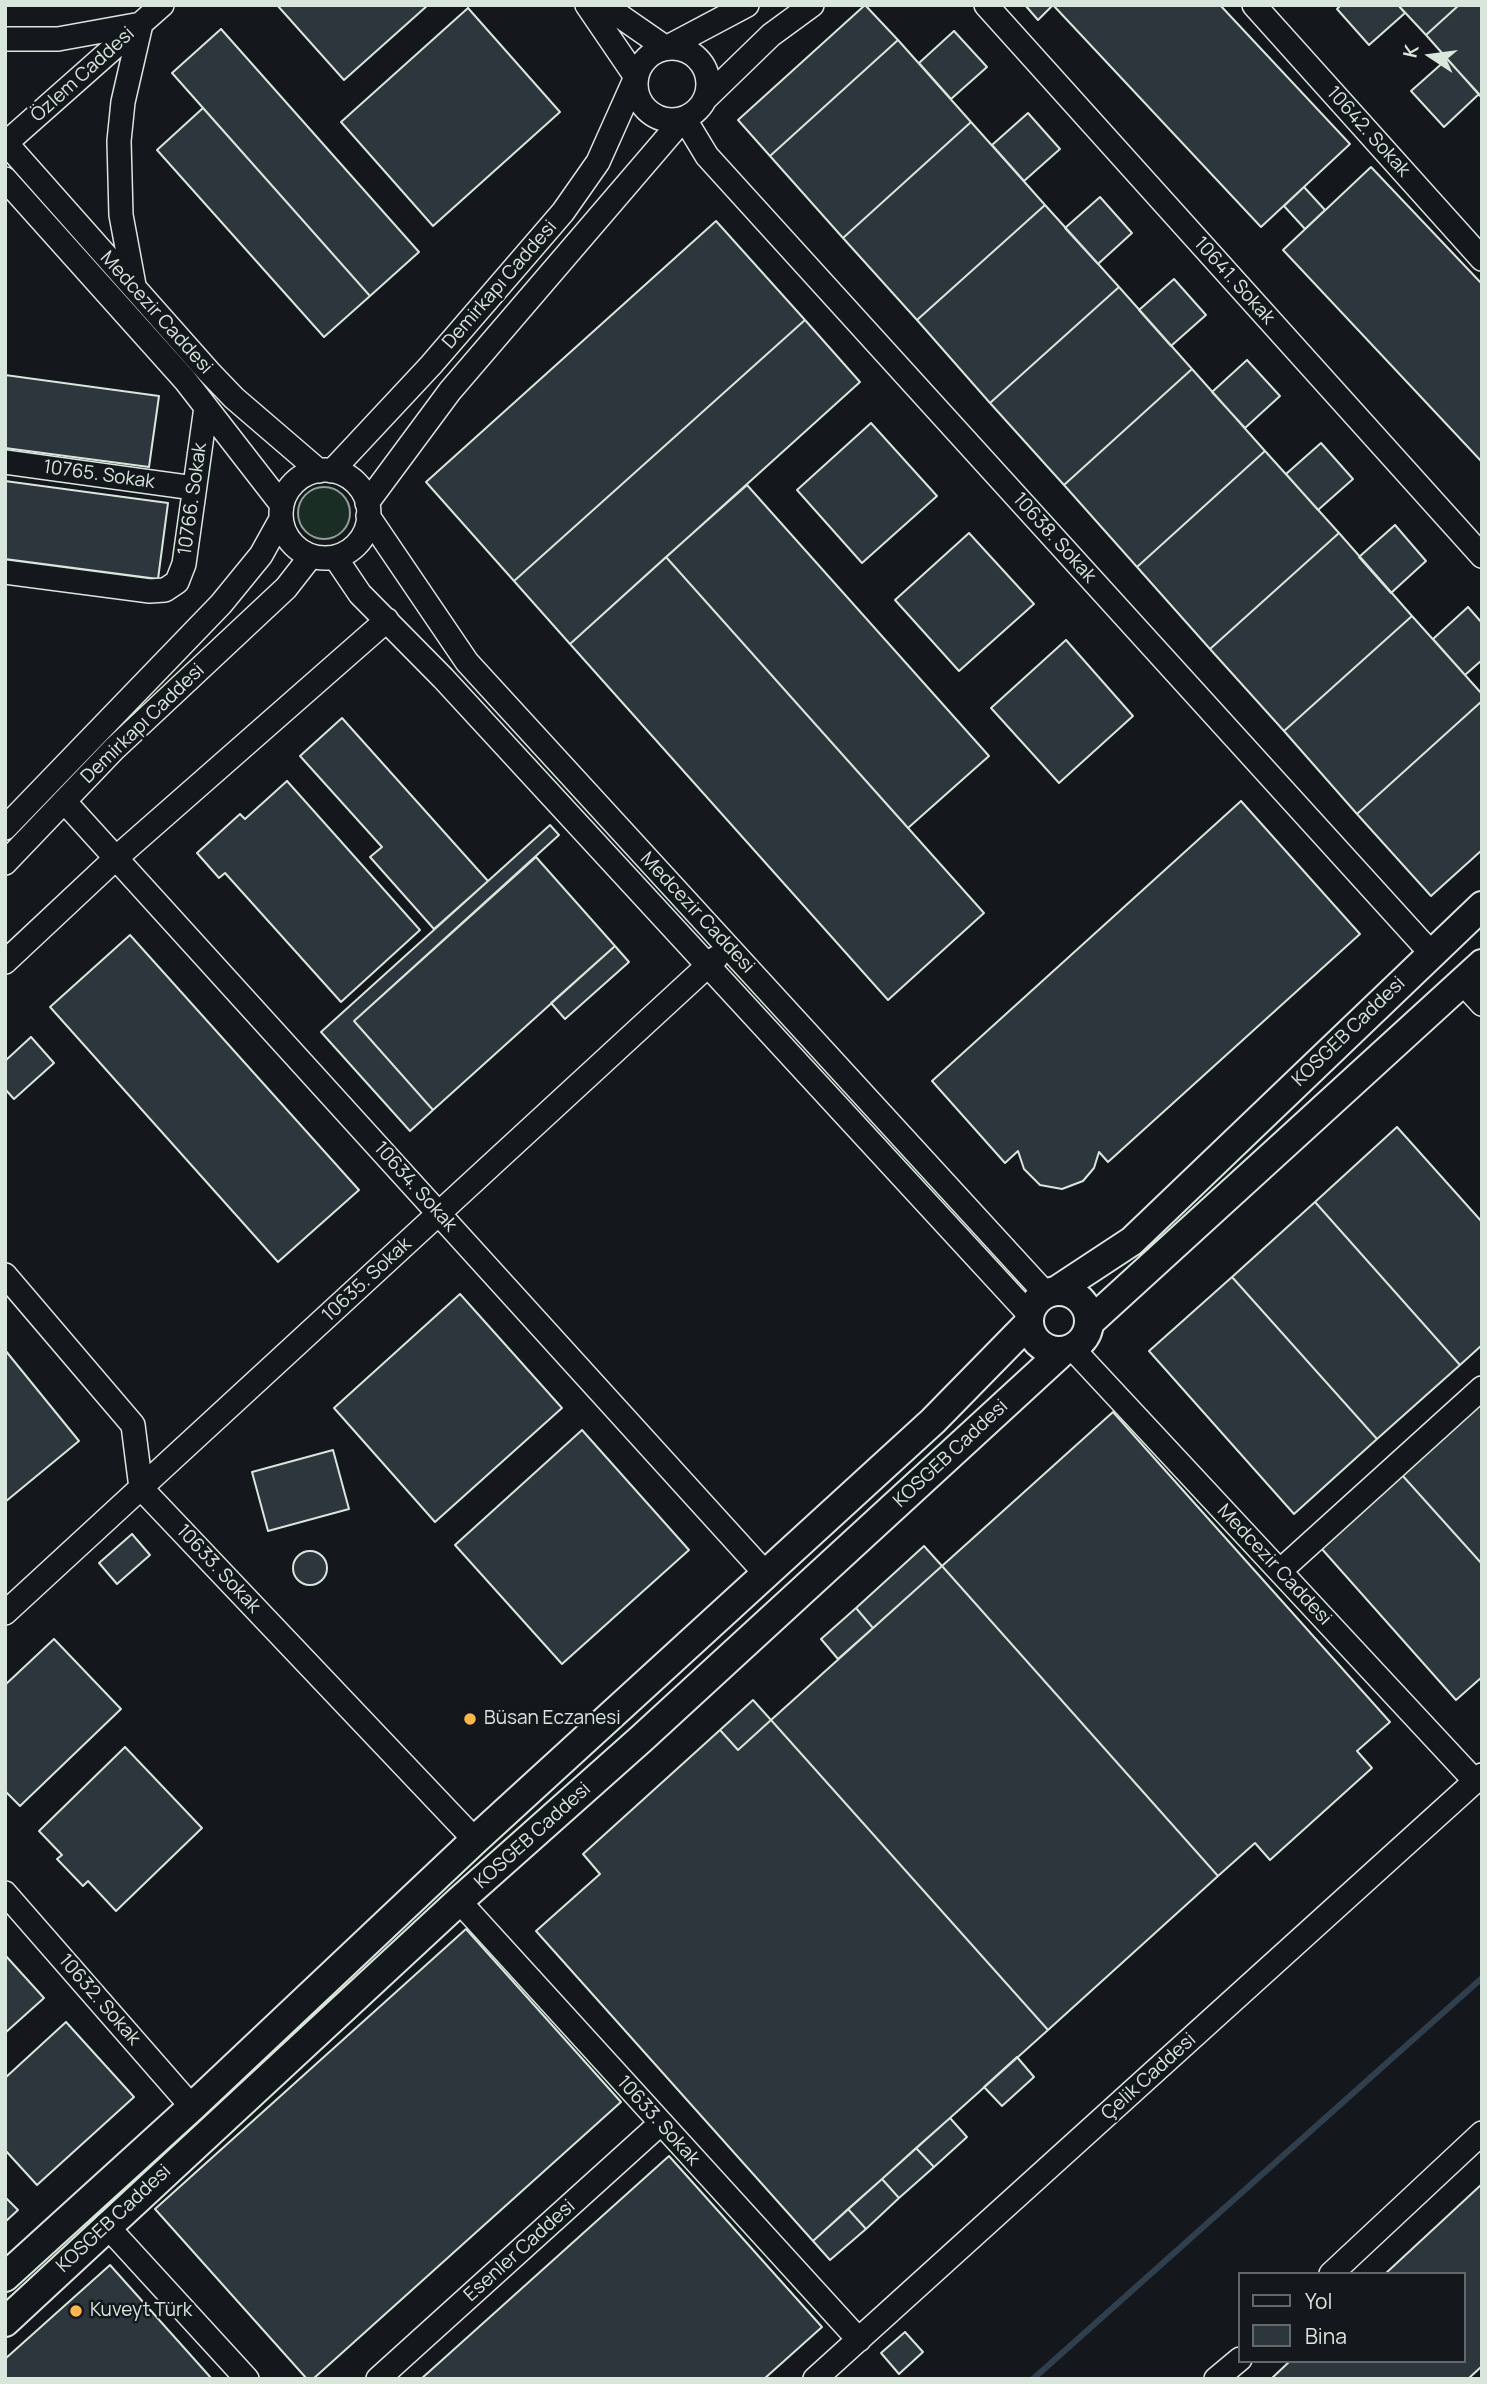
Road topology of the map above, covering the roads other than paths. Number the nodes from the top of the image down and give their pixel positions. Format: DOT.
graph roads {
  1 [pos="162,5"];
  2 [pos="587,5"];
  3 [pos="604,5"];
  4 [pos="747,5"];
  5 [pos="812,5"];
  6 [pos="986,5"];
  7 [pos="1254,5"];
  8 [pos="141,24"];
  9 [pos="5,39"];
  10 [pos="666,48"];
  11 [pos="636,77"];
  12 [pos="705,99"];
  13 [pos="684,118"];
  14 [pos="6,143"];
  15 [pos="5,179"];
  16 [pos="1482,259"];
  17 [pos="134,288"];
  18 [pos="206,407"];
  19 [pos="5,462"];
  20 [pos="325,471"];
  21 [pos="194,488"];
  22 [pos="368,509"];
  23 [pos="281,512"];
  24 [pos="311,556"];
  25 [pos="1482,556"];
  26 [pos="335,557"];
  27 [pos="5,572"];
  28 [pos="387,620"];
  29 [pos="64,801"];
  30 [pos="5,828"];
  31 [pos="116,858"];
  32 [pos="5,863"];
  33 [pos="1482,906"];
  34 [pos="728,947"];
  35 [pos="1432,953"];
  36 [pos="5,962"];
  37 [pos="707,967"];
  38 [pos="1472,973"];
  39 [pos="1482,1004"];
  40 [pos="439,1214"];
  41 [pos="5,1275"];
  42 [pos="1040,1305"];
  43 [pos="1090,1322"];
  44 [pos="1067,1350"];
  45 [pos="1482,1388"];
  46 [pos="141,1488"];
  47 [pos="1280,1571"];
  48 [pos="766,1574"];
  49 [pos="5,1613"];
  50 [pos="1479,1778"];
  51 [pos="475,1840"];
  52 [pos="5,1893"];
  53 [pos="458,1901"];
  54 [pos="192,2107"];
  55 [pos="661,2123"];
  56 [pos="1482,2133"];
  57 [pos="106,2225"];
  58 [pos="1333,2272"];
  59 [pos="5,2277"];
  60 [pos="5,2322"];
  61 [pos="859,2340"];
  62 [pos="1238,2361"];
  63 [pos="1221,2378"];
  64 [pos="247,2379"];
  65 [pos="379,2379"];
  66 [pos="816,2379"];
  1 -- 8 [label="street, Özlem Caddesi"];
  2 -- 11 [label="street"];
  3 -- 10 [label="street"];
  4 -- 10 [label="street"];
  5 -- 12 [label="street"];
  6 -- 25 [label="street, 10641. Sokak"];
  7 -- 16 [label="street, 10642. Sokak"];
  8 -- 9 [label="street"];
  8 -- 14 [label="street, Özlem Caddesi"];
  8 -- 17 [label="street"];
  10 -- 11 [label="street"];
  10 -- 12 [label="street"];
  11 -- 13 [label="street"];
  11 -- 20 [label="street, Demirkapı Caddesi"];
  12 -- 13 [label="street"];
  13 -- 22 [label="street, Demirkapı Caddesi"];
  13 -- 35 [label="street, 10638. Sokak"];
  14 -- 17 [label="street, Medcezir Caddesi"];
  15 -- 18 [label="street, Medcezir Caddesi"];
  17 -- 20 [label="street, Medcezir Caddesi"];
  18 -- 21 [label="street, 10766. Sokak"];
  18 -- 23 [label="street, Medcezir Caddesi"];
  19 -- 21 [label="street, 10765. Sokak"];
  20 -- 22 [label="street"];
  20 -- 23 [label="street"];
  21 -- 27 [label="street, 10766. Sokak"];
  22 -- 26 [label="street"];
  22 -- 34 [label="street, Medcezir Caddesi"];
  23 -- 24 [label="street"];
  23 -- 30 [label="street, Demirkapı Caddesi"];
  24 -- 26 [label="street"];
  24 -- 29 [label="street, Demirkapı Caddesi"];
  26 -- 28 [label="street, Medcezir Caddesi"];
  28 -- 31 [label="street"];
  28 -- 37 [label="street, Medcezir Caddesi"];
  29 -- 31 [label="street, 10634. Sokak"];
  29 -- 32 [label="street, Demirkapı Caddesi"];
  31 -- 36 [label="street"];
  31 -- 40 [label="street, 10634. Sokak"];
  33 -- 35 [label="main road, KOSGEB Caddesi"];
  34 -- 37 [label="street, 10635. Sokak"];
  34 -- 42 [label="street, Medcezir Caddesi"];
  35 -- 42 [label="main road, KOSGEB Caddesi"];
  37 -- 40 [label="street, 10635. Sokak"];
  37 -- 42 [label="street, Medcezir Caddesi"];
  38 -- 39 [label="street"];
  38 -- 43 [label="main road, KOSGEB Caddesi"];
  40 -- 46 [label="street, 10635. Sokak"];
  40 -- 48 [label="street, 10634. Sokak"];
  41 -- 46 [label="street"];
  42 -- 43 [label="main road"];
  42 -- 44 [label="main road"];
  42 -- 48 [label="main road, KOSGEB Caddesi"];
  43 -- 44 [label="main road"];
  44 -- 47 [label="street, Medcezir Caddesi"];
  44 -- 53 [label="main road, KOSGEB Caddesi"];
  45 -- 47 [label="street"];
  46 -- 49 [label="street, 10635. Sokak"];
  46 -- 51 [label="street, 10633. Sokak"];
  47 -- 50 [label="street, Medcezir Caddesi"];
  48 -- 51 [label="main road, KOSGEB Caddesi"];
  50 -- 61 [label="street, Çelik Caddesi"];
  51 -- 54 [label="main road, KOSGEB Caddesi"];
  52 -- 54 [label="street, 10632. Sokak"];
  53 -- 55 [label="street, 10633. Sokak"];
  53 -- 57 [label="main road, KOSGEB Caddesi"];
  54 -- 59 [label="main road, KOSGEB Caddesi"];
  55 -- 61 [label="street, 10633. Sokak"];
  55 -- 65 [label="street, Esenler Caddesi"];
  56 -- 58 [label="street"];
  57 -- 60 [label="main road, KOSGEB Caddesi"];
  57 -- 64 [label="street"];
  61 -- 66 [label="street, Çelik Caddesi"];
  62 -- 63 [label="street"];
}
